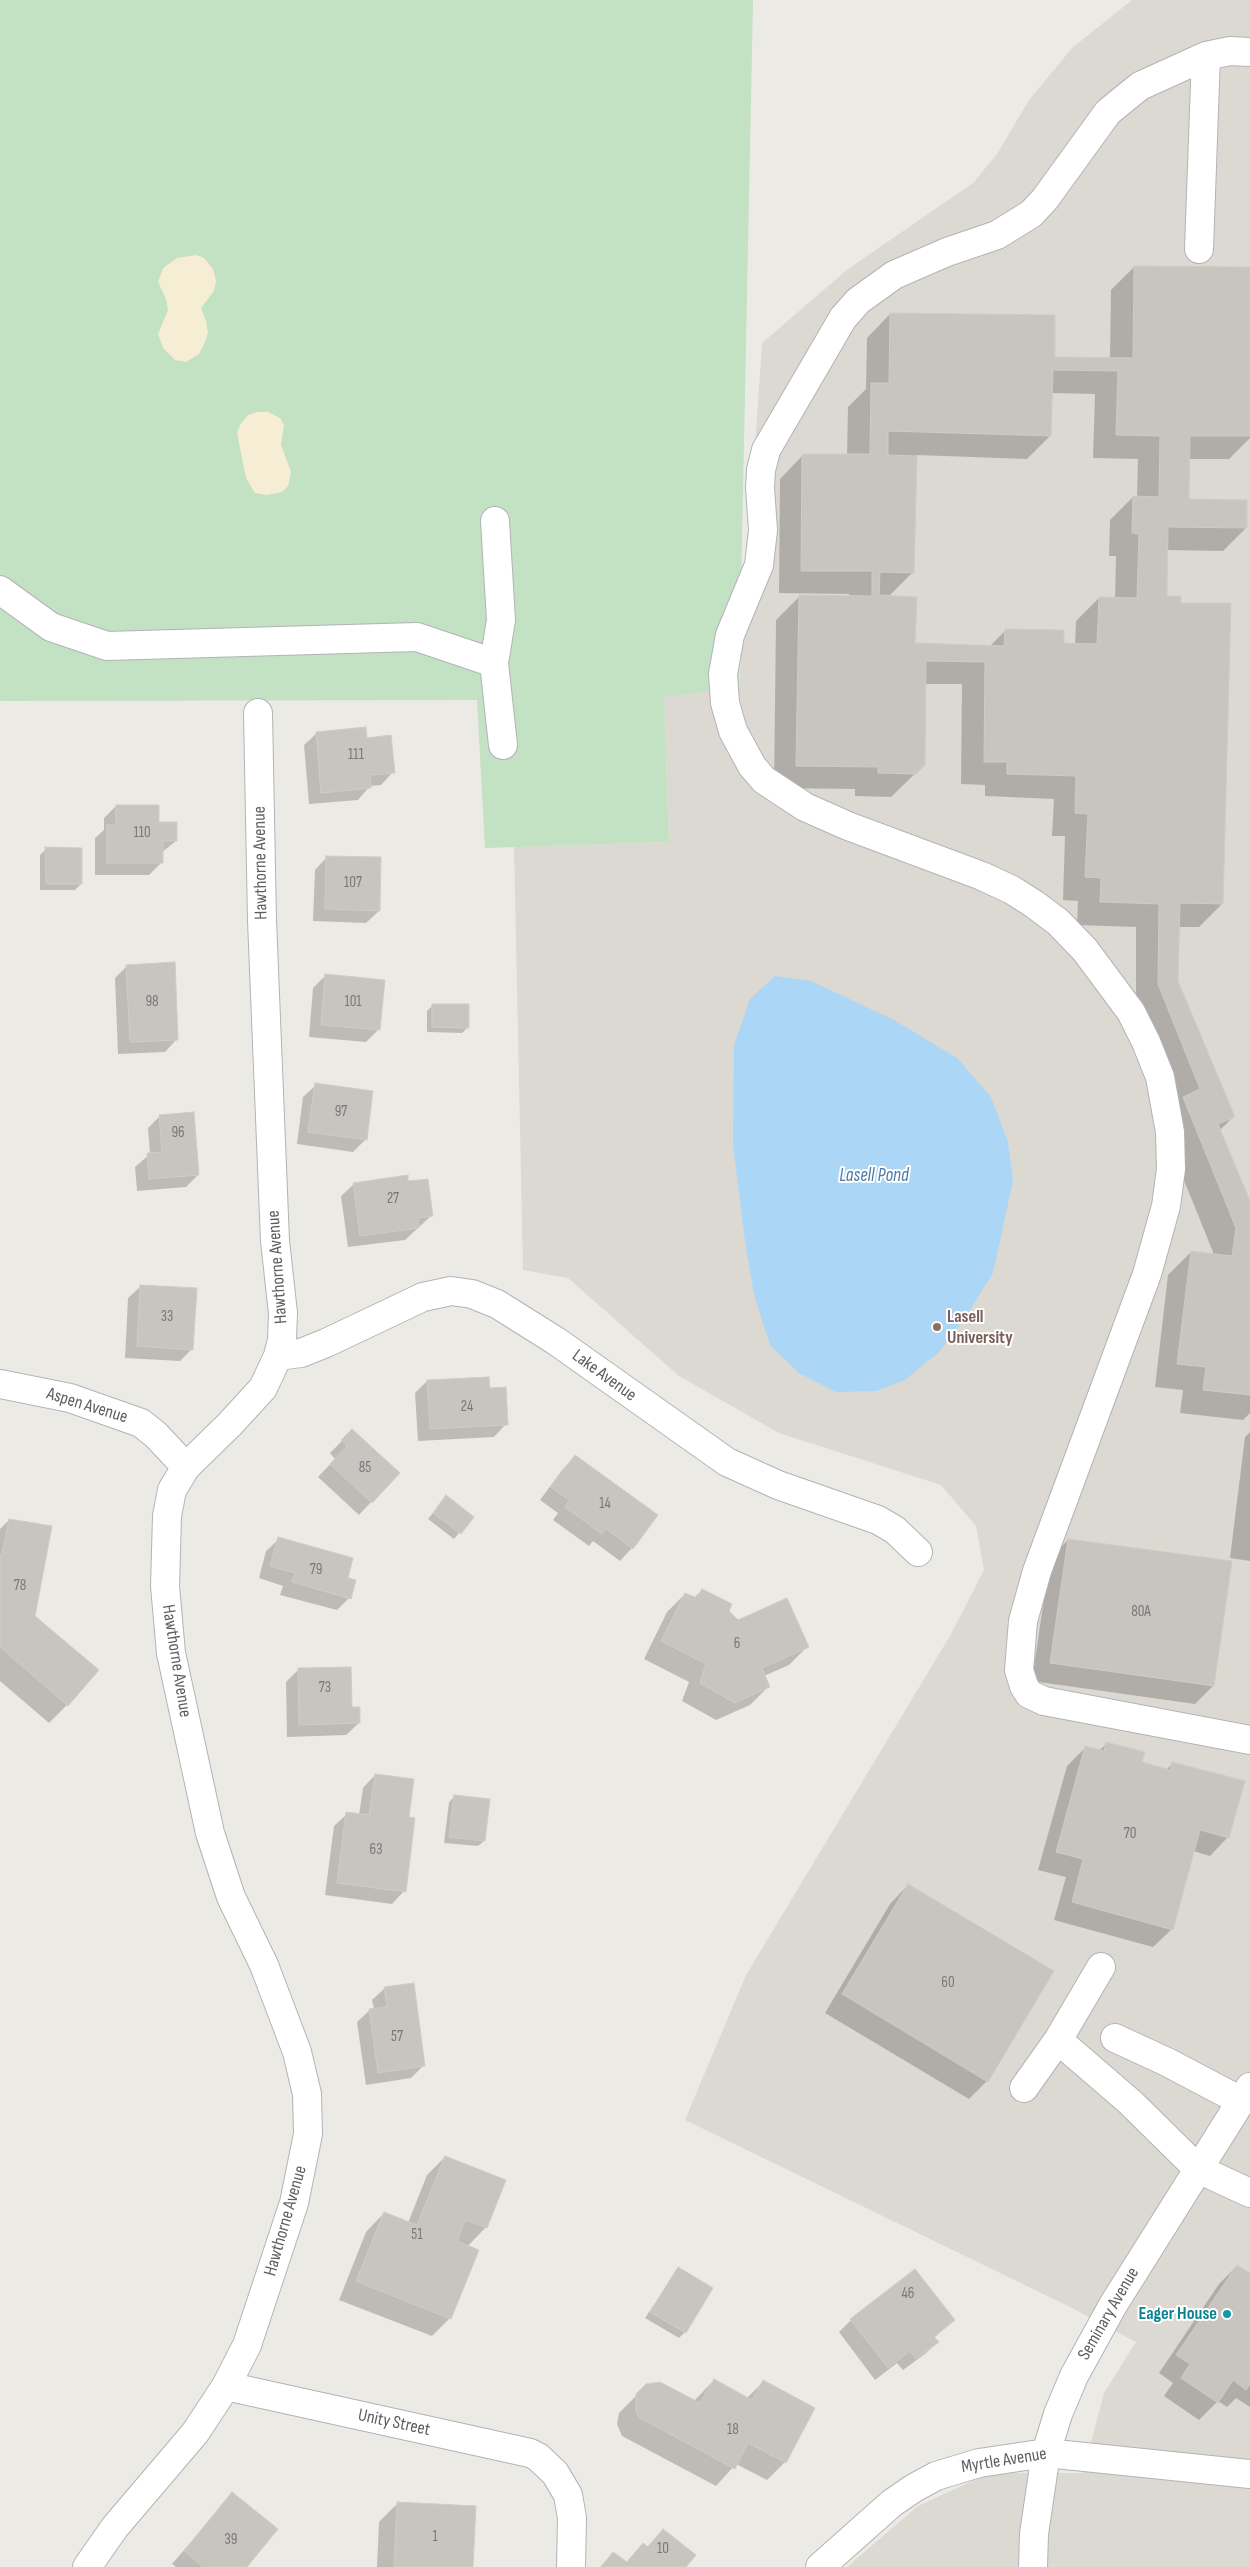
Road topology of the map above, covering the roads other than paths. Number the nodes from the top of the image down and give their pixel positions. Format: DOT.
graph roads {
  1 [pos="1250,52"];
  2 [pos="1206,56"];
  3 [pos="1198,249"];
  4 [pos="495,522"];
  5 [pos="0,590"];
  6 [pos="494,663"];
  7 [pos="258,713"];
  8 [pos="502,745"];
  9 [pos="278,1356"];
  10 [pos="0,1384"];
  11 [pos="186,1467"];
  12 [pos="918,1552"];
  13 [pos="1250,1740"];
  14 [pos="1101,1967"];
  15 [pos="1115,2038"];
  16 [pos="1058,2040"];
  17 [pos="1024,2088"];
  18 [pos="1246,2094"];
  19 [pos="1198,2169"];
  20 [pos="1250,2193"];
  21 [pos="226,2386"];
  22 [pos="1046,2452"];
  23 [pos="1250,2474"];
  24 [pos="87,2567"];
  25 [pos="571,2567"];
  26 [pos="820,2567"];
  27 [pos="1033,2567"];
  1 -- 2 [label="street"];
  2 -- 3 [label="street"];
  2 -- 13 [label="street"];
  4 -- 6 [label="street"];
  5 -- 6 [label="street"];
  6 -- 8 [label="street"];
  7 -- 9 [label="street, Hawthorne Avenue"];
  9 -- 11 [label="street, Hawthorne Avenue"];
  9 -- 12 [label="street, Lake Avenue"];
  10 -- 11 [label="street, Aspen Avenue"];
  11 -- 21 [label="street, Hawthorne Avenue"];
  14 -- 16 [label="street"];
  15 -- 18 [label="street"];
  16 -- 17 [label="street"];
  16 -- 19 [label="street"];
  18 -- 19 [label="street, Seminary Avenue"];
  19 -- 20 [label="street"];
  19 -- 22 [label="street, Seminary Avenue"];
  21 -- 24 [label="street, Hawthorne Avenue"];
  21 -- 25 [label="street, Unity Street"];
  22 -- 23 [label="street, Myrtle Avenue"];
  22 -- 26 [label="street, Myrtle Avenue"];
  22 -- 27 [label="street, Seminary Avenue"];
}
